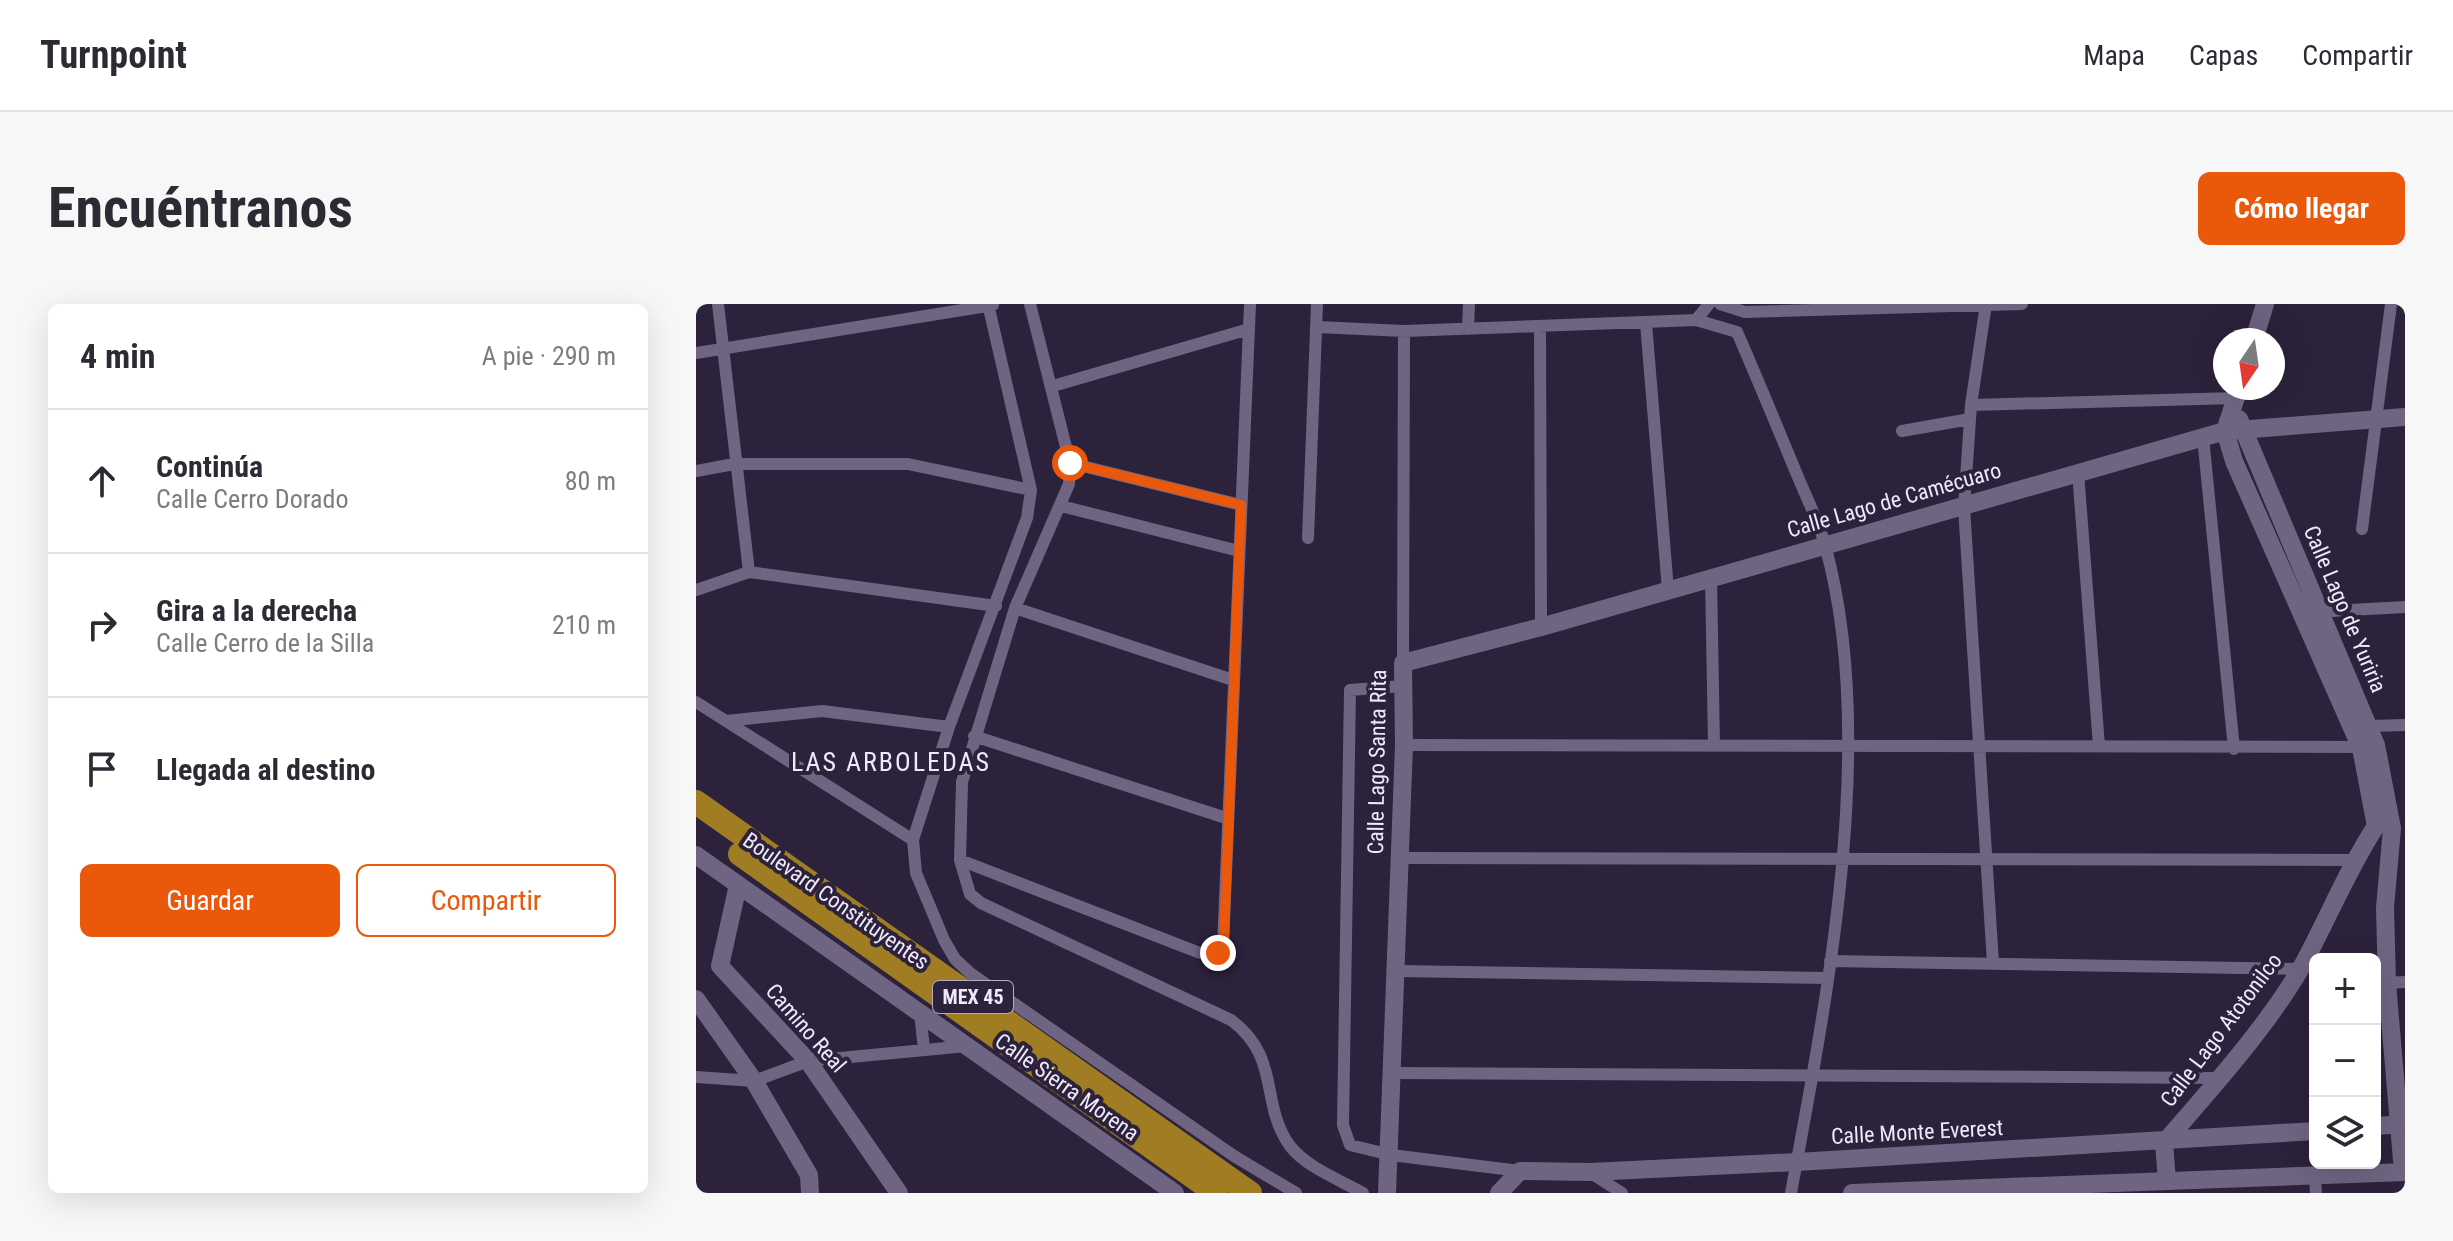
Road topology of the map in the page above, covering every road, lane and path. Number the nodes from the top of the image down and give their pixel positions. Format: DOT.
graph roads {
  1 [pos="718,304"];
  2 [pos="1030,304"];
  3 [pos="1250,304"];
  4 [pos="1317,304"];
  5 [pos="1469,304"];
  6 [pos="1709,304"];
  7 [pos="1720,304"];
  8 [pos="1986,304"];
  9 [pos="2022,304"];
  10 [pos="2265,304"];
  11 [pos="2391,304"];
  12 [pos="991,305"];
  13 [pos="1745,312"];
  14 [pos="1696,320"];
  15 [pos="1646,323"];
  16 [pos="1317,327"];
  17 [pos="1540,327"];
  18 [pos="2258,328"];
  19 [pos="1249,329"];
  20 [pos="1468,329"];
  21 [pos="1404,331"];
  22 [pos="1737,332"];
  23 [pos="723,348"];
  24 [pos="696,353"];
  25 [pos="1053,386"];
  26 [pos="2213,398"];
  27 [pos="2237,400"];
  28 [pos="1970,412"];
  29 [pos="2405,417"];
  30 [pos="2374,418"];
  31 [pos="2234,429"];
  32 [pos="1902,431"];
  33 [pos="2203,437"];
  34 [pos="1070,463"];
  35 [pos="734,464"];
  36 [pos="696,471"];
  37 [pos="2078,472"];
  38 [pos="1031,490"];
  39 [pos="1241,505"];
  40 [pos="1061,506"];
  41 [pos="1964,507"];
  42 [pos="2362,529"];
  43 [pos="1308,538"];
  44 [pos="1825,544"];
  45 [pos="1239,551"];
  46 [pos="749,572"];
  47 [pos="1711,577"];
  48 [pos="696,590"];
  49 [pos="1668,590"];
  50 [pos="996,606"];
  51 [pos="2405,607"];
  52 [pos="1015,608"];
  53 [pos="2319,609"];
  54 [pos="2301,617"];
  55 [pos="1541,627"];
  56 [pos="1403,663"];
  57 [pos="1233,680"];
  58 [pos="1403,686"];
  59 [pos="696,702"];
  60 [pos="726,721"];
  61 [pos="2405,725"];
  62 [pos="2370,726"];
  63 [pos="949,727"];
  64 [pos="974,736"];
  65 [pos="1404,745"];
  66 [pos="1714,746"];
  67 [pos="1980,746"];
  68 [pos="2099,746"];
  69 [pos="2369,746"];
  70 [pos="1848,747"];
  71 [pos="2234,749"];
  72 [pos="936,776"];
  73 [pos="962,782"];
  74 [pos="696,802"];
  75 [pos="1226,818"];
  76 [pos="696,822"];
  77 [pos="2391,827"];
  78 [pos="913,840"];
  79 [pos="696,855"];
  80 [pos="1400,858"];
  81 [pos="1842,858"];
  82 [pos="1987,858"];
  83 [pos="960,860"];
  84 [pos="2354,860"];
  85 [pos="738,885"];
  86 [pos="1830,961"];
  87 [pos="1993,963"];
  88 [pos="2300,969"];
  89 [pos="1397,971"];
  90 [pos="1828,978"];
  91 [pos="2396,983"];
  92 [pos="696,999"];
  93 [pos="920,1013"];
  94 [pos="967,1046"];
  95 [pos="924,1049"];
  96 [pos="808,1061"];
  97 [pos="1394,1073"];
  98 [pos="1812,1076"];
  99 [pos="696,1077"];
  100 [pos="2220,1078"];
  101 [pos="754,1081"];
  102 [pos="2402,1124"];
  103 [pos="2381,1126"];
  104 [pos="2309,1131"];
  105 [pos="2164,1143"];
  106 [pos="1391,1155"];
  107 [pos="1797,1162"];
  108 [pos="1520,1171"];
  109 [pos="1590,1172"];
  110 [pos="2404,1172"];
  111 [pos="2167,1181"];
  112 [pos="2316,1184"];
  113 [pos="2000,1189"];
  114 [pos="810,1193"];
  115 [pos="899,1193"];
  116 [pos="1175,1193"];
  117 [pos="1216,1193"];
  118 [pos="1250,1193"];
  119 [pos="1296,1193"];
  120 [pos="1363,1193"];
  121 [pos="1387,1193"];
  122 [pos="1499,1193"];
  123 [pos="1622,1193"];
  124 [pos="1791,1193"];
  125 [pos="1852,1193"];
  1 -- 23 [label="street"];
  2 -- 25 [label="street"];
  3 -- 19 [label="street"];
  4 -- 16 [label="street"];
  5 -- 20 [label="street"];
  6 -- 14 [label="street"];
  7 -- 13 [label="street"];
  8 -- 9 [label="street"];
  8 -- 13 [label="street"];
  8 -- 28 [label="street"];
  10 -- 18 [label="street"];
  11 -- 30 [label="street"];
  12 -- 23 [label="street"];
  12 -- 38 [label="street"];
  13 -- 22 [label="street"];
  14 -- 15 [label="street"];
  14 -- 22 [label="street"];
  15 -- 17 [label="street"];
  15 -- 49 [label="street"];
  16 -- 21 [label="street"];
  16 -- 43 [label="street"];
  17 -- 20 [label="street"];
  17 -- 55 [label="street"];
  19 -- 25 [label="street"];
  19 -- 39 [label="street"];
  20 -- 21 [label="street"];
  21 -- 56 [label="street, Calle Lago Santa Rita"];
  22 -- 44 [label="street"];
  23 -- 24 [label="street"];
  23 -- 35 [label="street"];
  25 -- 34 [label="street"];
  26 -- 28 [label="street"];
  27 -- 31 [label="street, Calle Lago de Yuriria"];
  28 -- 32 [label="street"];
  28 -- 41 [label="street"];
  29 -- 30 [label="street, Calle Lago de Camécuaro"];
  30 -- 31 [label="street, Calle Lago de Camécuaro"];
  30 -- 42 [label="street"];
  31 -- 33 [label="street, Calle Lago de Camécuaro"];
  31 -- 53 [label="street, Calle Lago de Yuriria"];
  31 -- 54 [label="street, Calle Lago de Yuriria"];
  33 -- 37 [label="street, Calle Lago de Camécuaro"];
  33 -- 71 [label="street"];
  34 -- 39 [label="street"];
  34 -- 40 [label="street"];
  35 -- 36 [label="street"];
  35 -- 38 [label="street"];
  35 -- 46 [label="street"];
  37 -- 41 [label="street, Calle Lago de Camécuaro"];
  37 -- 68 [label="street"];
  38 -- 50 [label="street"];
  39 -- 45 [label="street"];
  40 -- 45 [label="street"];
  40 -- 52 [label="street"];
  41 -- 44 [label="street, Calle Lago de Camécuaro"];
  41 -- 67 [label="street"];
  44 -- 47 [label="street, Calle Lago de Camécuaro"];
  44 -- 70 [label="street"];
  45 -- 57 [label="street"];
  46 -- 48 [label="street"];
  46 -- 50 [label="street"];
  47 -- 49 [label="street, Calle Lago de Camécuaro"];
  47 -- 66 [label="street"];
  49 -- 55 [label="street, Calle Lago de Camécuaro"];
  50 -- 63 [label="street"];
  51 -- 53 [label="street"];
  52 -- 57 [label="street"];
  52 -- 64 [label="street"];
  53 -- 54 [label="street"];
  53 -- 62 [label="street, Calle Lago de Yuriria"];
  54 -- 69 [label="street, Calle Lago de Yuriria"];
  55 -- 56 [label="street, Calle Lago de Camécuaro"];
  56 -- 58 [label="street, Calle Lago Santa Rita"];
  57 -- 75 [label="street"];
  58 -- 65 [label="street, Calle Lago Santa Rita"];
  58 -- 106 [label="street, Calle Monte Everest"];
  59 -- 60 [label="street"];
  60 -- 63 [label="street"];
  60 -- 78 [label="street"];
  61 -- 62 [label="street"];
  62 -- 69 [label="street, Calle Lago de Yuriria"];
  63 -- 72 [label="street"];
  64 -- 73 [label="street"];
  64 -- 75 [label="street"];
  65 -- 66 [label="street"];
  65 -- 80 [label="street, Calle Lago Santa Rita"];
  66 -- 70 [label="street"];
  67 -- 68 [label="street"];
  67 -- 70 [label="street"];
  67 -- 82 [label="street"];
  68 -- 71 [label="street"];
  69 -- 71 [label="street"];
  69 -- 77 [label="street, Calle Lago de Yuriria"];
  70 -- 81 [label="street"];
  72 -- 73 [label="street"];
  72 -- 78 [label="street"];
  73 -- 83 [label="street"];
  74 -- 118 [label="highway, Boulevard Constituyentes / MEX 45"];
  75 -- 83 [label="street"];
  76 -- 117 [label="highway, Boulevard Constituyentes / MEX 45"];
  77 -- 84 [label="street, Calle Lago Atotonilco"];
  77 -- 91 [label="street, Calle Lago de Yuriria"];
  78 -- 119 [label="street"];
  79 -- 85 [label="street, Calle Sierra Morena"];
  80 -- 81 [label="street"];
  80 -- 89 [label="street, Calle Lago Santa Rita"];
  81 -- 82 [label="street"];
  81 -- 86 [label="street"];
  82 -- 84 [label="street"];
  82 -- 87 [label="street"];
  83 -- 120 [label="street"];
  84 -- 88 [label="street, Calle Lago Atotonilco"];
  85 -- 93 [label="street, Calle Sierra Morena"];
  85 -- 96 [label="street, Camino Real"];
  86 -- 87 [label="street"];
  86 -- 90 [label="street"];
  87 -- 88 [label="street"];
  88 -- 100 [label="street, Calle Lago Atotonilco"];
  89 -- 90 [label="street"];
  89 -- 97 [label="street, Calle Lago Santa Rita"];
  90 -- 98 [label="street"];
  91 -- 102 [label="street, Calle Lago de Yuriria"];
  92 -- 101 [label="street"];
  93 -- 94 [label="street, Calle Sierra Morena"];
  93 -- 95 [label="street"];
  94 -- 95 [label="street"];
  94 -- 116 [label="street, Calle Sierra Morena"];
  95 -- 96 [label="street"];
  96 -- 101 [label="street"];
  96 -- 115 [label="street, Camino Real"];
  97 -- 98 [label="street"];
  97 -- 106 [label="street, Calle Lago Santa Rita"];
  98 -- 100 [label="street"];
  98 -- 107 [label="street"];
  99 -- 101 [label="street"];
  100 -- 105 [label="street, Calle Lago Atotonilco"];
  101 -- 114 [label="street"];
  102 -- 103 [label="street"];
  102 -- 110 [label="street, Calle Lago de Yuriria"];
  104 -- 105 [label="street, Calle Monte Everest"];
  105 -- 107 [label="street, Calle Monte Everest"];
  105 -- 111 [label="street, Calle Lago Atotonilco"];
  106 -- 108 [label="street, Calle Monte Everest"];
  106 -- 121 [label="street, Calle Lago Santa Rita"];
  107 -- 109 [label="street, Calle Monte Everest"];
  107 -- 124 [label="street"];
  108 -- 109 [label="street, Calle Monte Everest"];
  108 -- 122 [label="street"];
  109 -- 123 [label="street"];
  110 -- 112 [label="street"];
  111 -- 112 [label="street"];
  111 -- 113 [label="street"];
  113 -- 125 [label="street"];
}
